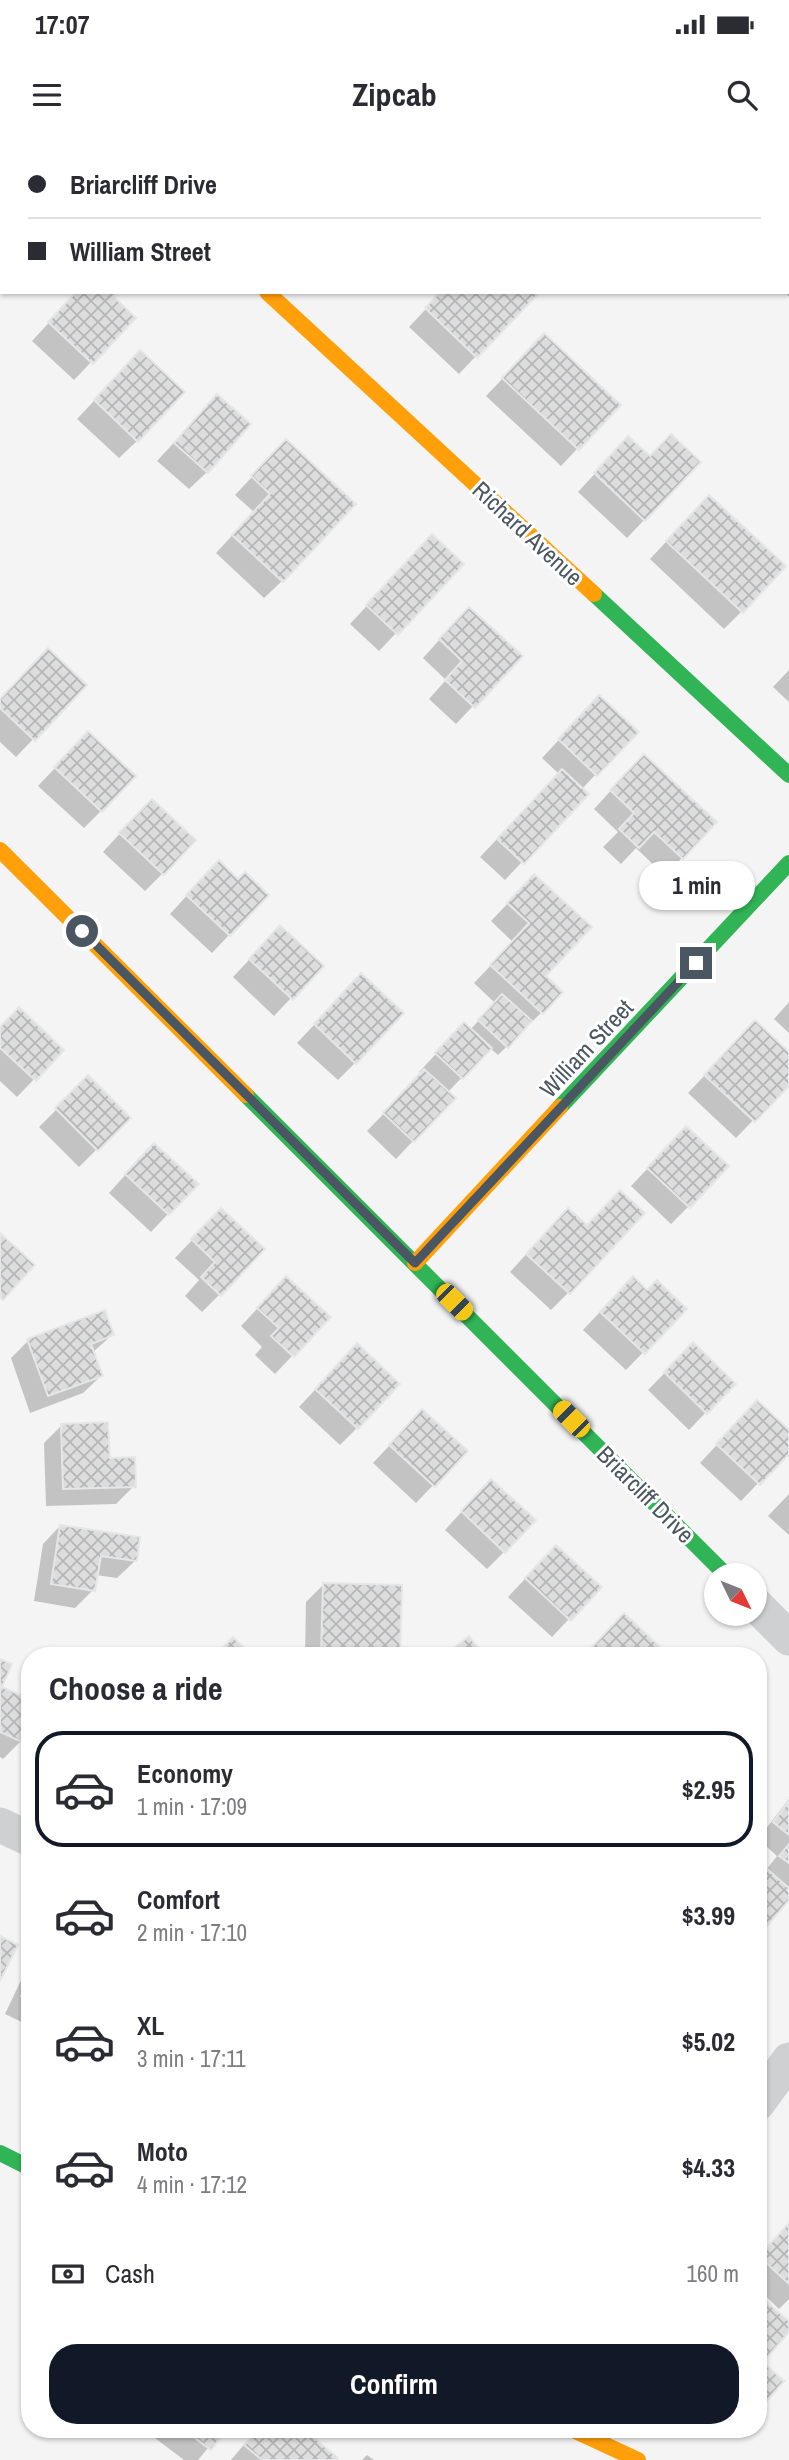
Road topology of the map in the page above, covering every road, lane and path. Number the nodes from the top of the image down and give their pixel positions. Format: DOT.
graph roads {
  1 [pos="269,294"];
  2 [pos="789,775"];
  3 [pos="0,850"];
  4 [pos="789,863"];
  5 [pos="415,1263"];
  6 [pos="714,1563"];
  7 [pos="767,1616"];
  8 [pos="789,1638"];
  9 [pos="0,1825"];
  10 [pos="21,1835"];
  11 [pos="789,2060"];
  12 [pos="767,2091"];
  13 [pos="0,2153"];
  14 [pos="21,2164"];
  15 [pos="592,2438"];
  16 [pos="638,2460"];
  1 -- 2 [label="street, Richard Avenue"];
  3 -- 5 [label="street, Briarcliff Drive"];
  4 -- 5 [label="street, William Street"];
  5 -- 6 [label="street, Briarcliff Drive"];
  7 -- 8 [label="street"];
  9 -- 10 [label="street"];
  11 -- 12 [label="street"];
  13 -- 14 [label="street"];
  15 -- 16 [label="street"];
}
